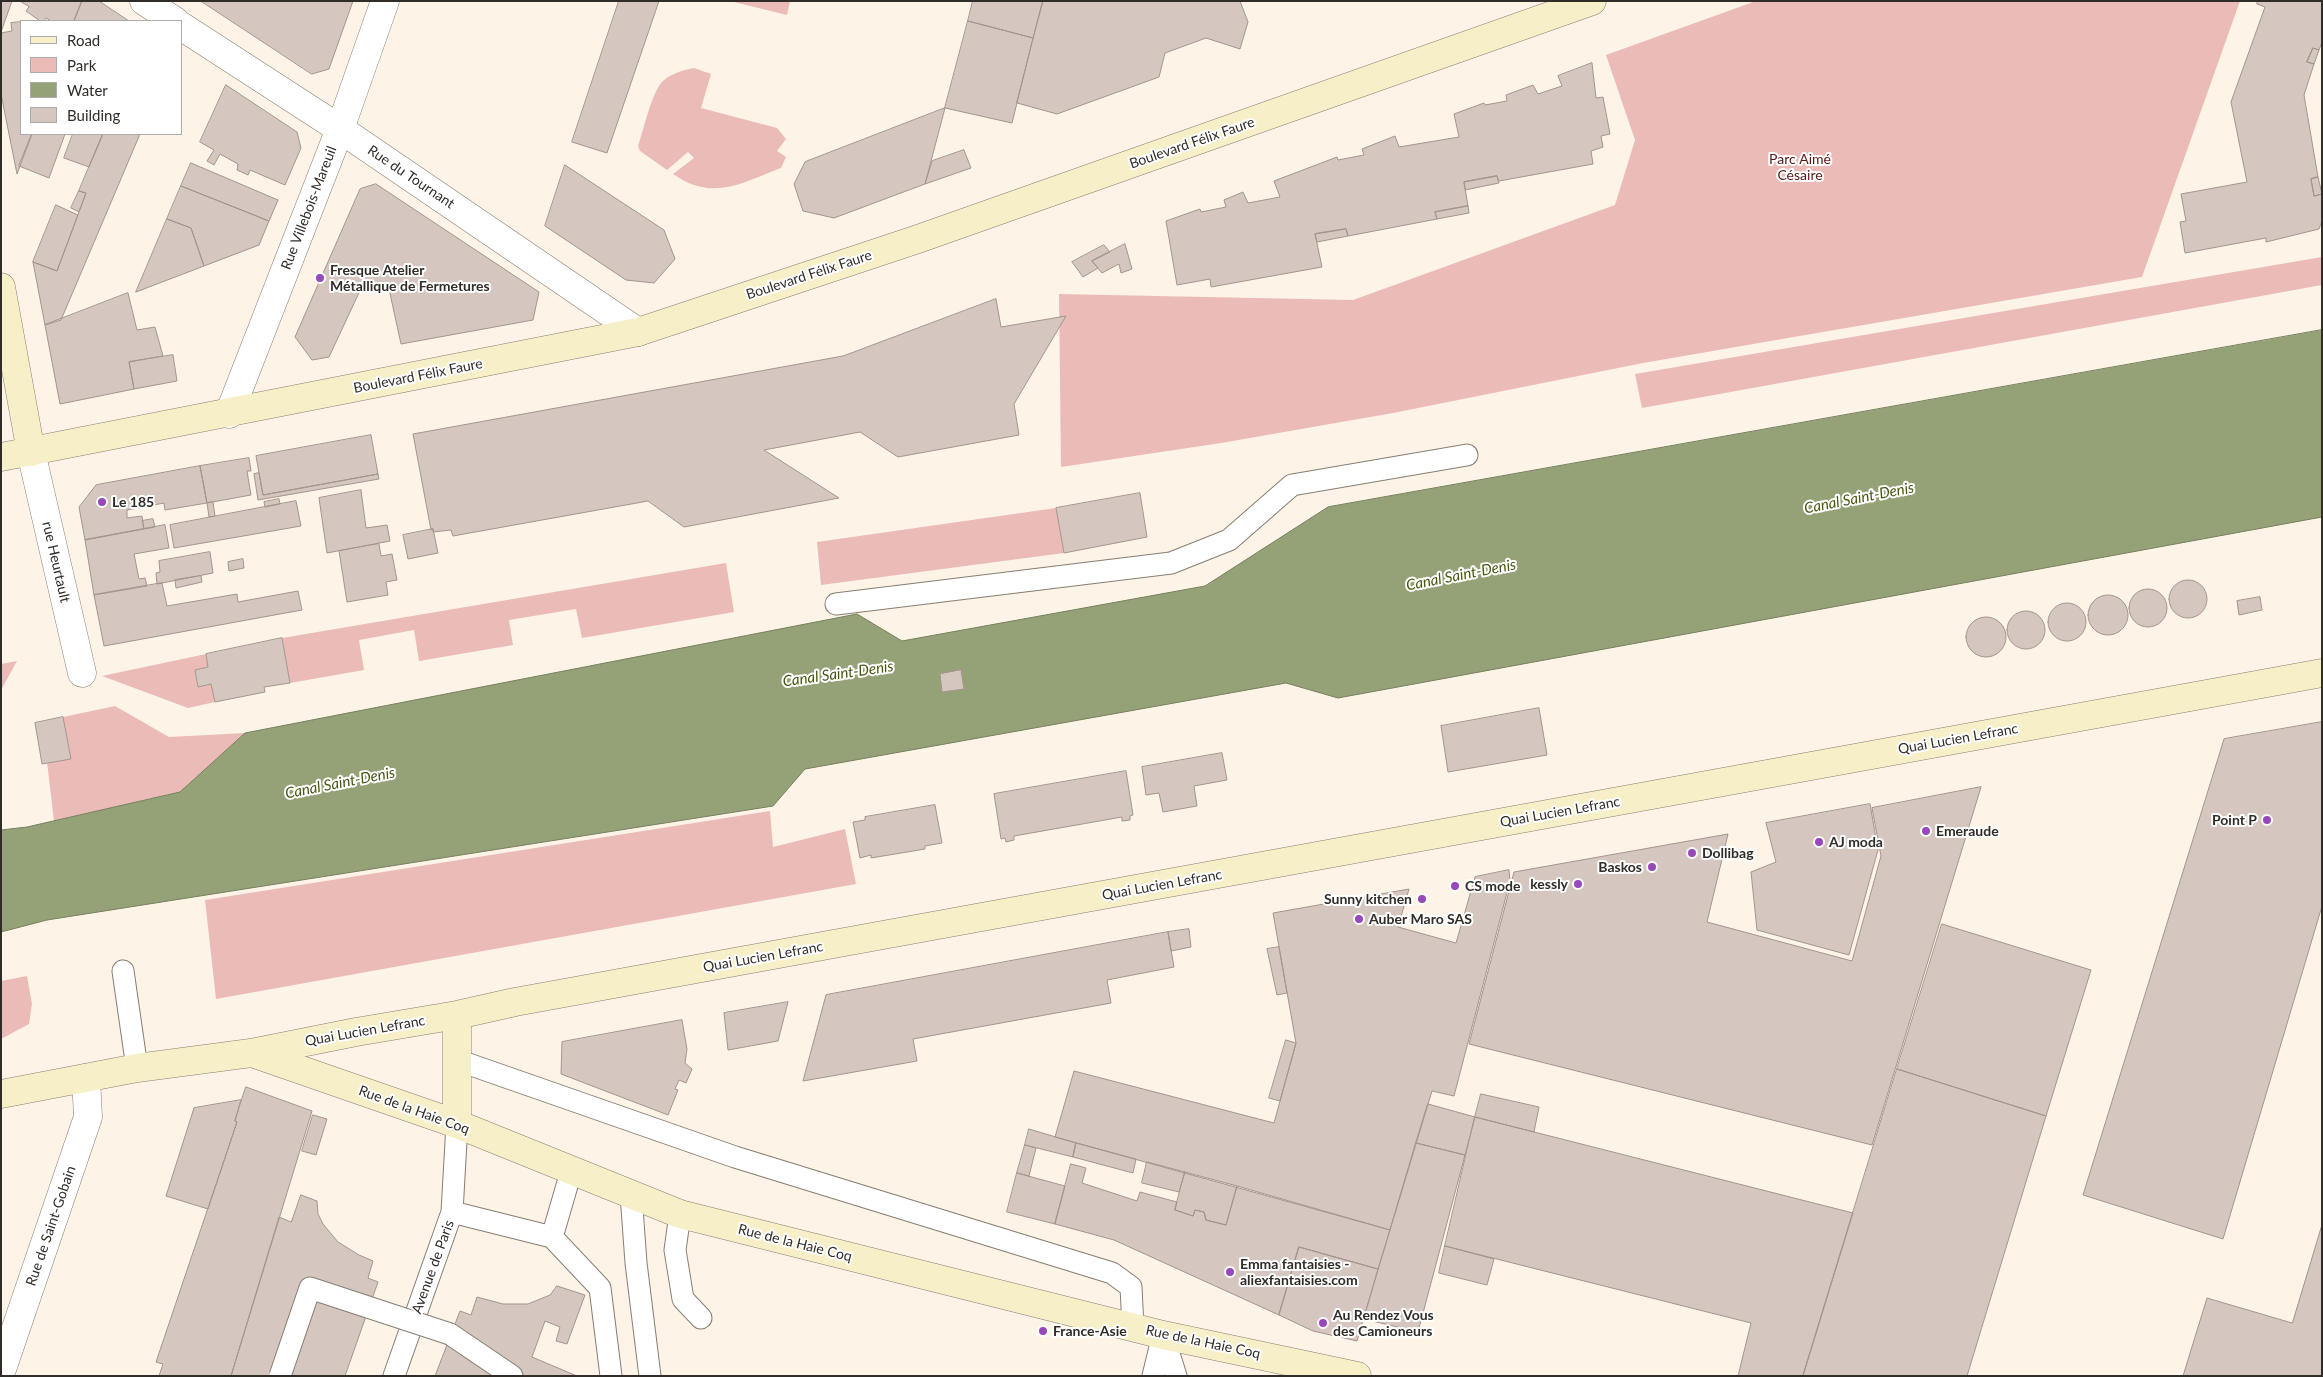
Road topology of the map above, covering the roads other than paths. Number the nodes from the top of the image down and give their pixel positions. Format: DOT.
graph roads {
  1 [pos="144,1"];
  2 [pos="384,1"];
  3 [pos="1592,1"];
  4 [pos="173,20"];
  5 [pos="182,27"];
  6 [pos="340,129"];
  7 [pos="1,287"];
  8 [pos="638,332"];
  9 [pos="229,414"];
  10 [pos="31,452"];
  11 [pos="1467,455"];
  12 [pos="1,457"];
  13 [pos="836,604"];
  14 [pos="82,673"];
  15 [pos="2322,673"];
  16 [pos="123,971"];
  17 [pos="457,1015"];
  18 [pos="251,1052"];
  19 [pos="457,1060"];
  20 [pos="137,1068"];
  21 [pos="86,1078"];
  22 [pos="1,1094"];
  23 [pos="457,1124"];
  24 [pos="571,1172"];
  25 [pos="632,1194"];
  26 [pos="452,1212"];
  27 [pos="680,1214"];
  28 [pos="552,1237"];
  29 [pos="701,1318"];
  30 [pos="1132,1327"];
  31 [pos="1163,1335"];
  32 [pos="1,1372"];
  33 [pos="502,1372"];
  34 [pos="280,1376"];
  35 [pos="394,1376"];
  36 [pos="611,1376"];
  37 [pos="650,1376"];
  38 [pos="1153,1376"];
  39 [pos="1176,1376"];
  40 [pos="1357,1376"];
  1 -- 4 [label="street"];
  2 -- 6 [label="street, Rue Villebois-Mareuil"];
  3 -- 8 [label="main road, Boulevard Félix Faure"];
  5 -- 6 [label="street, Rue du Tournant"];
  6 -- 8 [label="street, Rue du Tournant"];
  6 -- 9 [label="street, Rue Villebois-Mareuil"];
  7 -- 10 [label="main road"];
  8 -- 9 [label="main road, Boulevard Félix Faure"];
  9 -- 10 [label="main road, Boulevard Félix Faure"];
  10 -- 12 [label="main road, Boulevard Félix Faure"];
  10 -- 14 [label="street, rue Heurtault"];
  11 -- 13 [label="lane"];
  15 -- 17 [label="main road, Quai Lucien Lefranc"];
  16 -- 20 [label="lane"];
  17 -- 18 [label="main road, Quai Lucien Lefranc"];
  17 -- 19 [label="main road"];
  18 -- 20 [label="main road, Quai Lucien Lefranc"];
  18 -- 23 [label="main road, Rue de la Haie Coq"];
  19 -- 23 [label="main road"];
  19 -- 30 [label="lane"];
  20 -- 21 [label="main road, Quai Lucien Lefranc"];
  21 -- 22 [label="main road, Quai Lucien Lefranc"];
  21 -- 32 [label="street, Rue de Saint-Gobain"];
  23 -- 24 [label="main road, Rue de la Haie Coq"];
  23 -- 26 [label="lane, Avenue de Paris"];
  24 -- 25 [label="main road, Rue de la Haie Coq"];
  24 -- 28 [label="lane"];
  25 -- 27 [label="main road, Rue de la Haie Coq"];
  25 -- 37 [label="lane"];
  26 -- 28 [label="lane"];
  26 -- 35 [label="lane, Avenue de Paris"];
  27 -- 29 [label="lane"];
  27 -- 30 [label="main road, Rue de la Haie Coq"];
  28 -- 36 [label="lane"];
  30 -- 31 [label="main road, Rue de la Haie Coq"];
  31 -- 38 [label="lane"];
  31 -- 39 [label="lane"];
  31 -- 40 [label="main road, Rue de la Haie Coq"];
  33 -- 34 [label="lane, bridge"];
}
